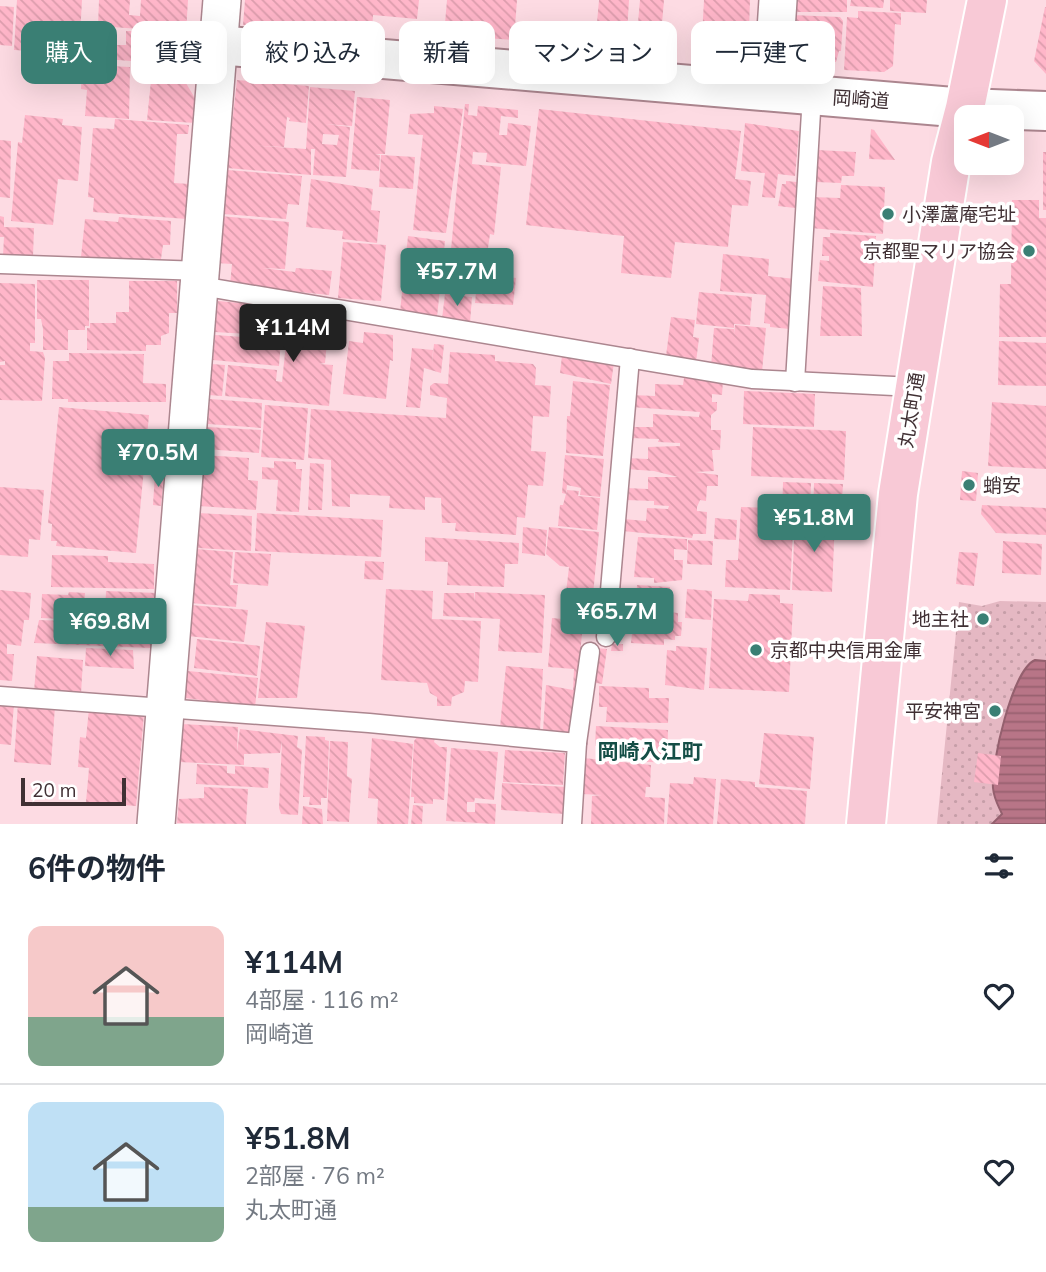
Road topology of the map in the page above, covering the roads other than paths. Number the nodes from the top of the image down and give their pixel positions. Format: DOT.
graph roads {
  1 [pos="222,0"];
  2 [pos="778,0"];
  3 [pos="987,0"];
  4 [pos="220,21"];
  5 [pos="227,46"];
  6 [pos="214,84"];
  7 [pos="772,91"];
  8 [pos="812,95"];
  9 [pos="966,105"];
  10 [pos="954,107"];
  11 [pos="1024,110"];
  12 [pos="1046,111"];
  13 [pos="954,150"];
  14 [pos="0,264"];
  15 [pos="201,278"];
  16 [pos="630,358"];
  17 [pos="794,382"];
  18 [pos="914,387"];
  19 [pos="606,637"];
  20 [pos="590,652"];
  21 [pos="0,696"];
  22 [pos="164,708"];
  23 [pos="578,743"];
  24 [pos="156,824"];
  25 [pos="572,824"];
  26 [pos="866,824"];
  1 -- 4 [label="street"];
  2 -- 7 [label="street"];
  3 -- 9 [label="main road, 丸太町通"];
  5 -- 7 [label="street, 岡崎道"];
  6 -- 15 [label="street"];
  7 -- 8 [label="street, 岡崎道"];
  8 -- 10 [label="street, 岡崎道"];
  8 -- 17 [label="lane"];
  11 -- 12 [label="street, 岡崎道"];
  13 -- 18 [label="main road, 丸太町通"];
  14 -- 15 [label="lane"];
  15 -- 16 [label="lane"];
  15 -- 22 [label="street"];
  16 -- 17 [label="lane"];
  16 -- 19 [label="lane"];
  17 -- 18 [label="lane"];
  18 -- 26 [label="main road, 丸太町通"];
  20 -- 23 [label="lane"];
  21 -- 22 [label="lane"];
  22 -- 23 [label="lane"];
  22 -- 24 [label="street"];
  23 -- 25 [label="lane"];
}
